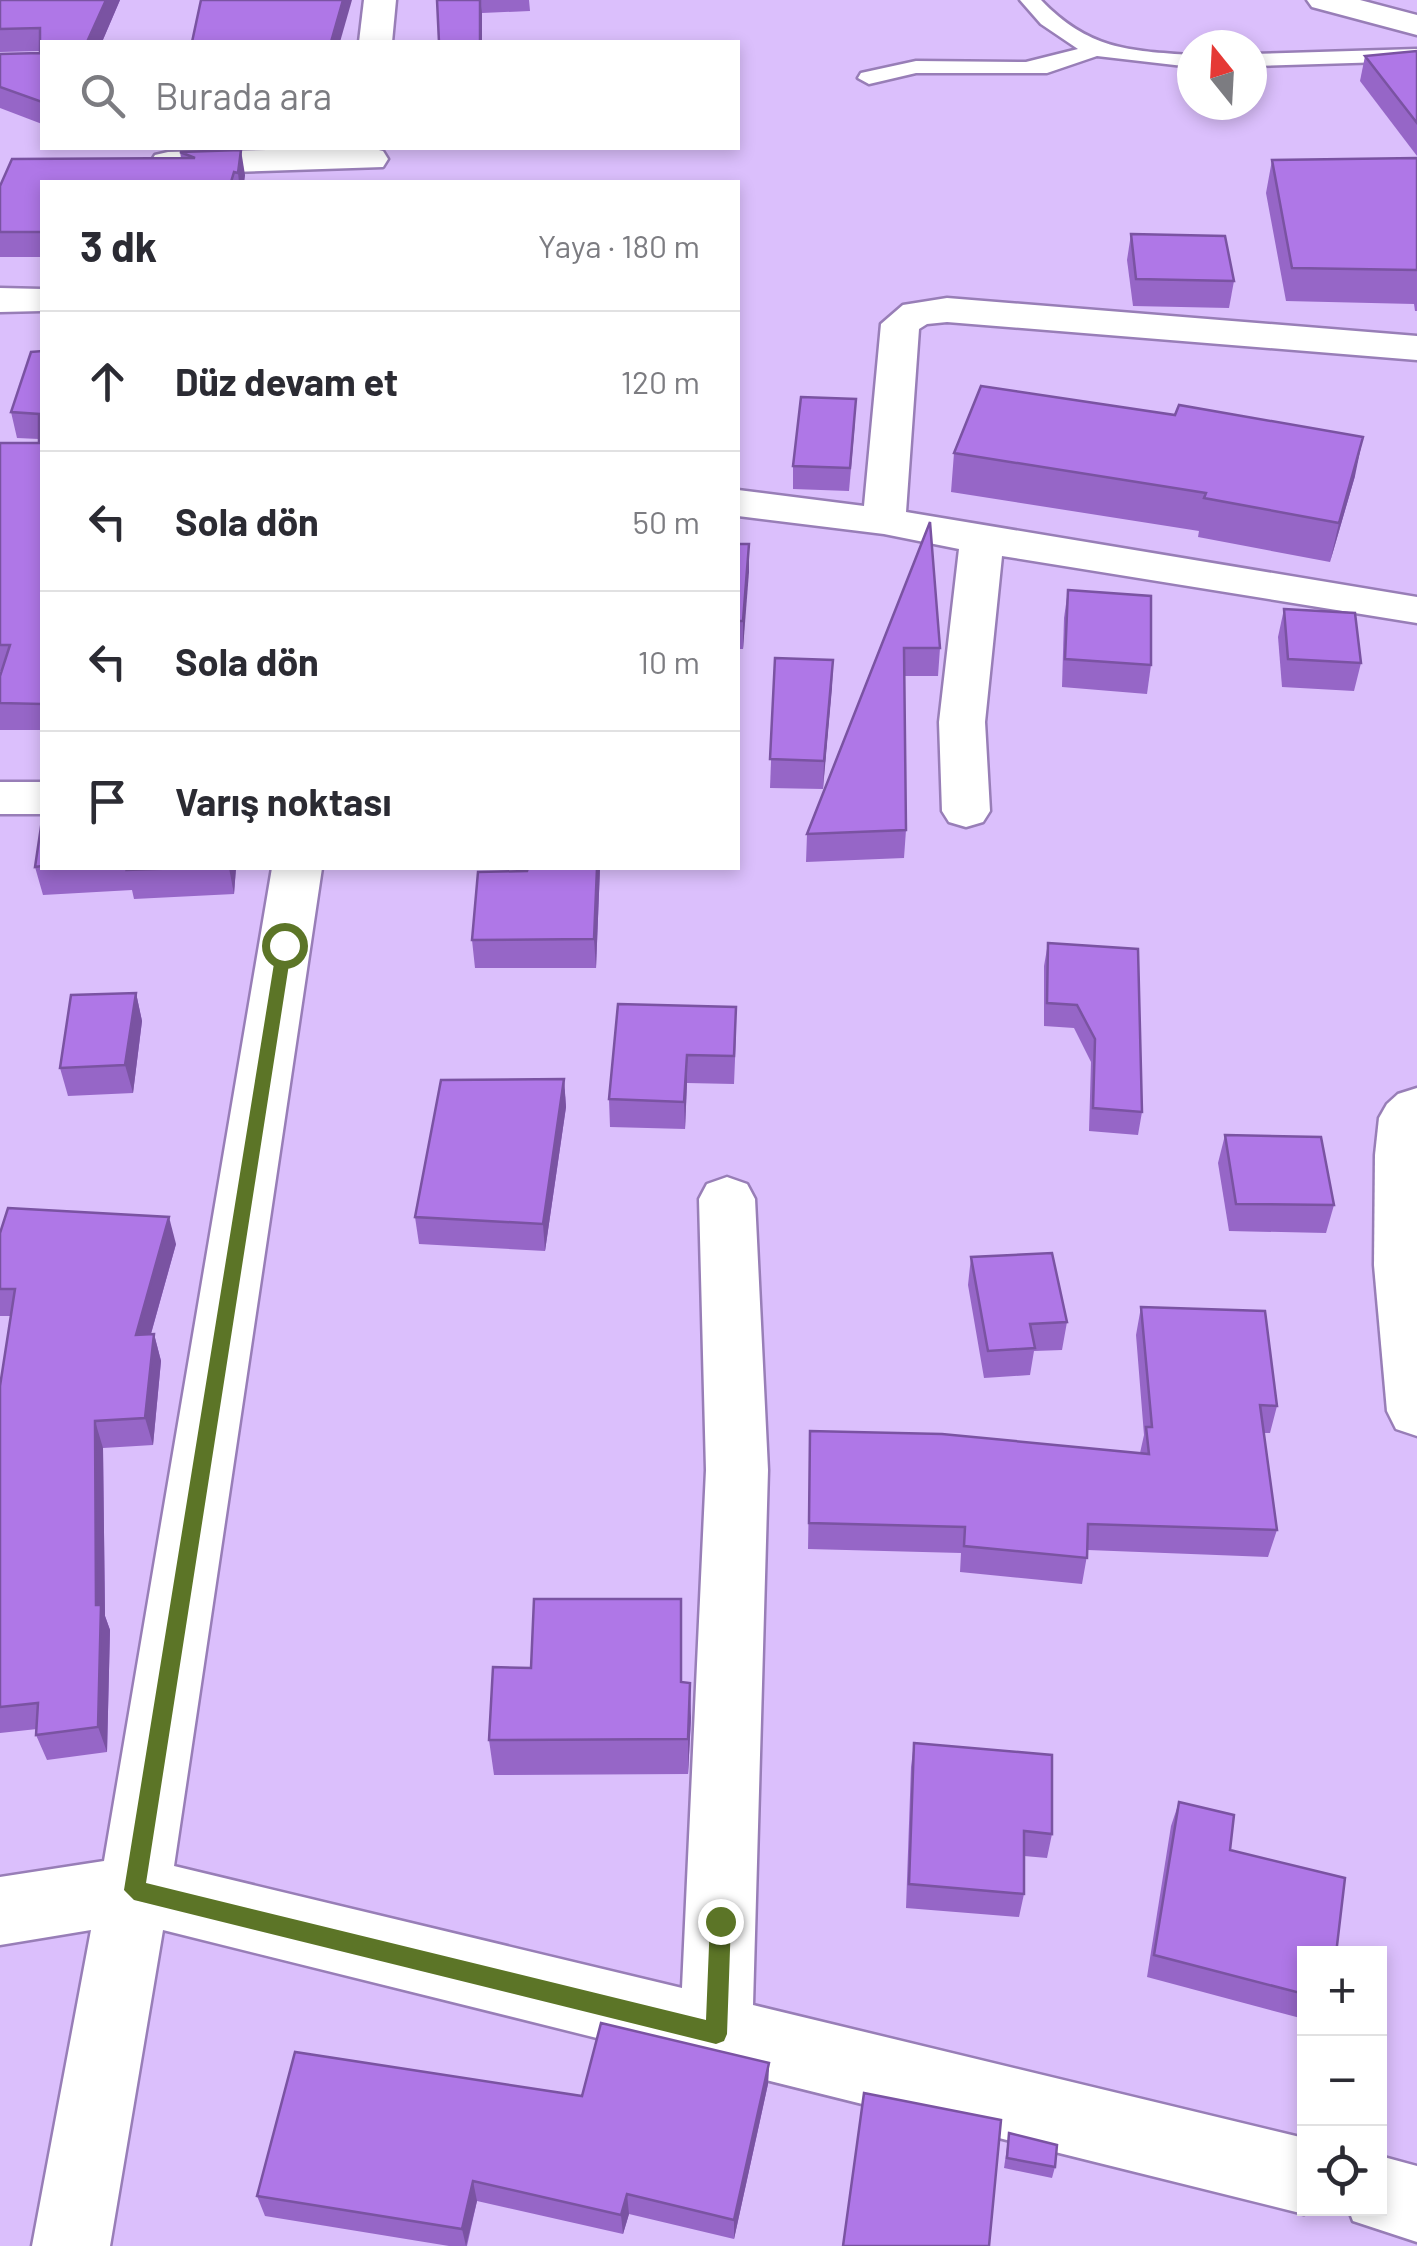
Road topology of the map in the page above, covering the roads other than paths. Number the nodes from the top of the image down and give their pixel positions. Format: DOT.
graph roads {
  1 [pos="380,0"];
  2 [pos="1030,0"];
  3 [pos="1323,0"];
  4 [pos="1417,24"];
  5 [pos="376,40"];
  6 [pos="1093,50"];
  7 [pos="1417,54"];
  8 [pos="1177,59"];
  9 [pos="1267,59"];
  10 [pos="870,78"];
  11 [pos="369,163"];
  12 [pos="136,164"];
  13 [pos="0,300"];
  14 [pos="40,300"];
  15 [pos="1417,348"];
  16 [pos="740,503"];
  17 [pos="884,520"];
  18 [pos="982,540"];
  19 [pos="1417,610"];
  20 [pos="966,811"];
  21 [pos="297,870"];
  22 [pos="1417,1108"];
  23 [pos="726,1199"];
  24 [pos="1417,1410"];
  25 [pos="134,1890"];
  26 [pos="0,1910"];
  27 [pos="716,2034"];
  28 [pos="1297,2174"];
  29 [pos="1387,2196"];
  30 [pos="1417,2204"];
  31 [pos="71,2246"];
  1 -- 5 [label="street"];
  2 -- 6 [label="lane"];
  3 -- 4 [label="street"];
  6 -- 8 [label="lane"];
  6 -- 10 [label="lane"];
  7 -- 9 [label="lane"];
  11 -- 12 [label="street"];
  13 -- 14 [label="street"];
  15 -- 17 [label="street"];
  16 -- 17 [label="street"];
  17 -- 18 [label="street"];
  18 -- 19 [label="street"];
  18 -- 20 [label="street"];
  21 -- 25 [label="street"];
  22 -- 24 [label="street"];
  23 -- 27 [label="street"];
  25 -- 26 [label="street"];
  25 -- 27 [label="street"];
  25 -- 31 [label="street"];
  27 -- 28 [label="street"];
  29 -- 30 [label="street"];
}
